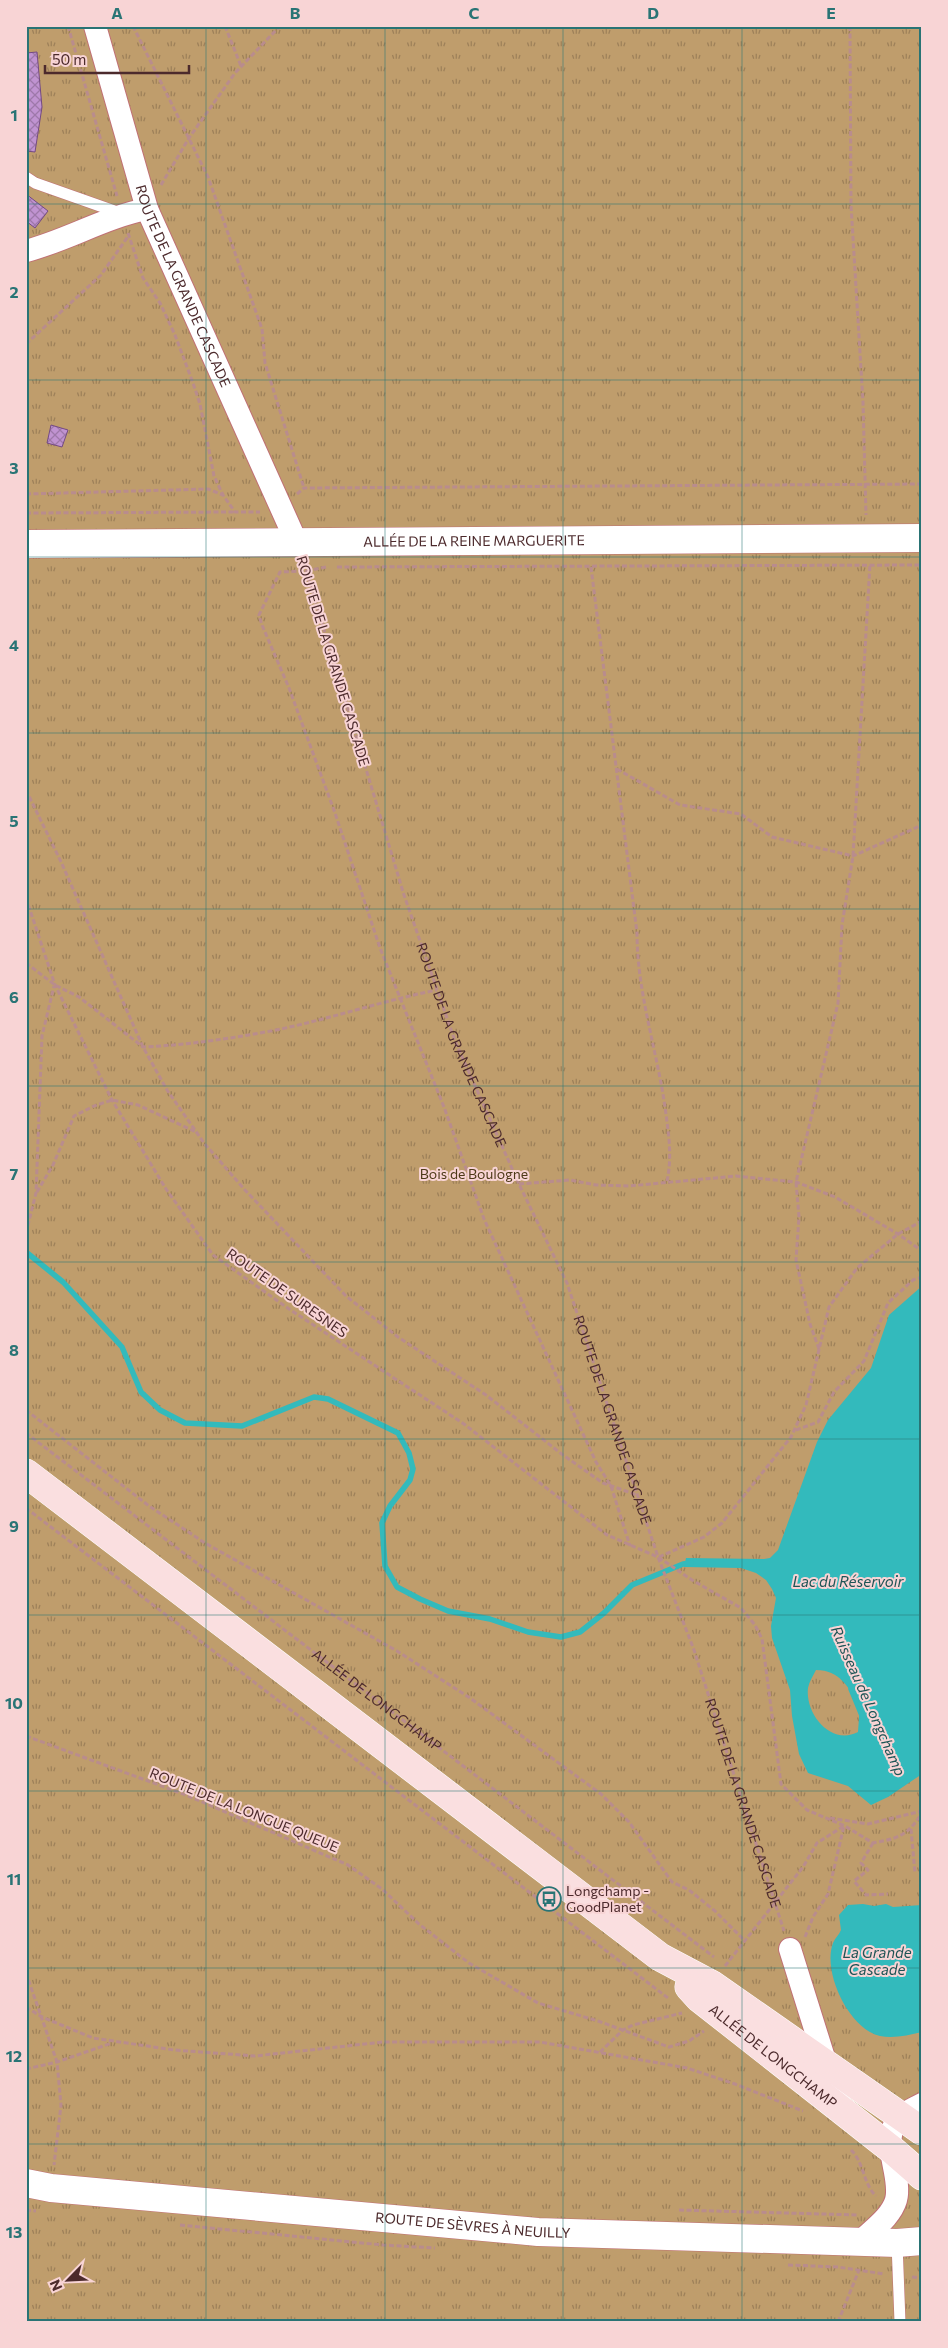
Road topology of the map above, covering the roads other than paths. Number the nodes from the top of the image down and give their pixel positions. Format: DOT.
graph roads {
  1 [pos="94,26"];
  2 [pos="26,177"];
  3 [pos="148,209"];
  4 [pos="122,214"];
  5 [pos="26,251"];
  6 [pos="922,538"];
  7 [pos="296,542"];
  8 [pos="26,544"];
  9 [pos="26,1472"];
  10 [pos="790,1947"];
  11 [pos="660,1957"];
  12 [pos="826,2064"];
  13 [pos="915,2117"];
  14 [pos="891,2149"];
  15 [pos="922,2176"];
  16 [pos="39,2186"];
  17 [pos="861,2241"];
  18 [pos="909,2242"];
  19 [pos="900,2322"];
  1 -- 3 [label="street, ROUTE DE LA GRANDE CASCADE"];
  2 -- 4 [label="lane"];
  3 -- 4 [label="street"];
  3 -- 7 [label="street, ROUTE DE LA GRANDE CASCADE"];
  4 -- 5 [label="street"];
  6 -- 7 [label="main road, ALLÉE DE LA REINE MARGUERITE"];
  7 -- 8 [label="main road, ALLÉE DE LA REINE MARGUERITE"];
  9 -- 11 [label="main road, ALLÉE DE LONGCHAMP"];
  10 -- 12 [label="street"];
  11 -- 12 [label="main road, ALLÉE DE LONGCHAMP"];
  11 -- 14 [label="main road, ALLÉE DE LONGCHAMP"];
  12 -- 13 [label="main road, ALLÉE DE LONGCHAMP"];
  13 -- 14 [label="street"];
  14 -- 15 [label="main road, ALLÉE DE LONGCHAMP"];
  14 -- 17 [label="street"];
  16 -- 17 [label="main road, ROUTE DE SÈVRES À NEUILLY"];
  17 -- 18 [label="main road, ROUTE DE SÈVRES À NEUILLY"];
  18 -- 19 [label="lane"];
}
